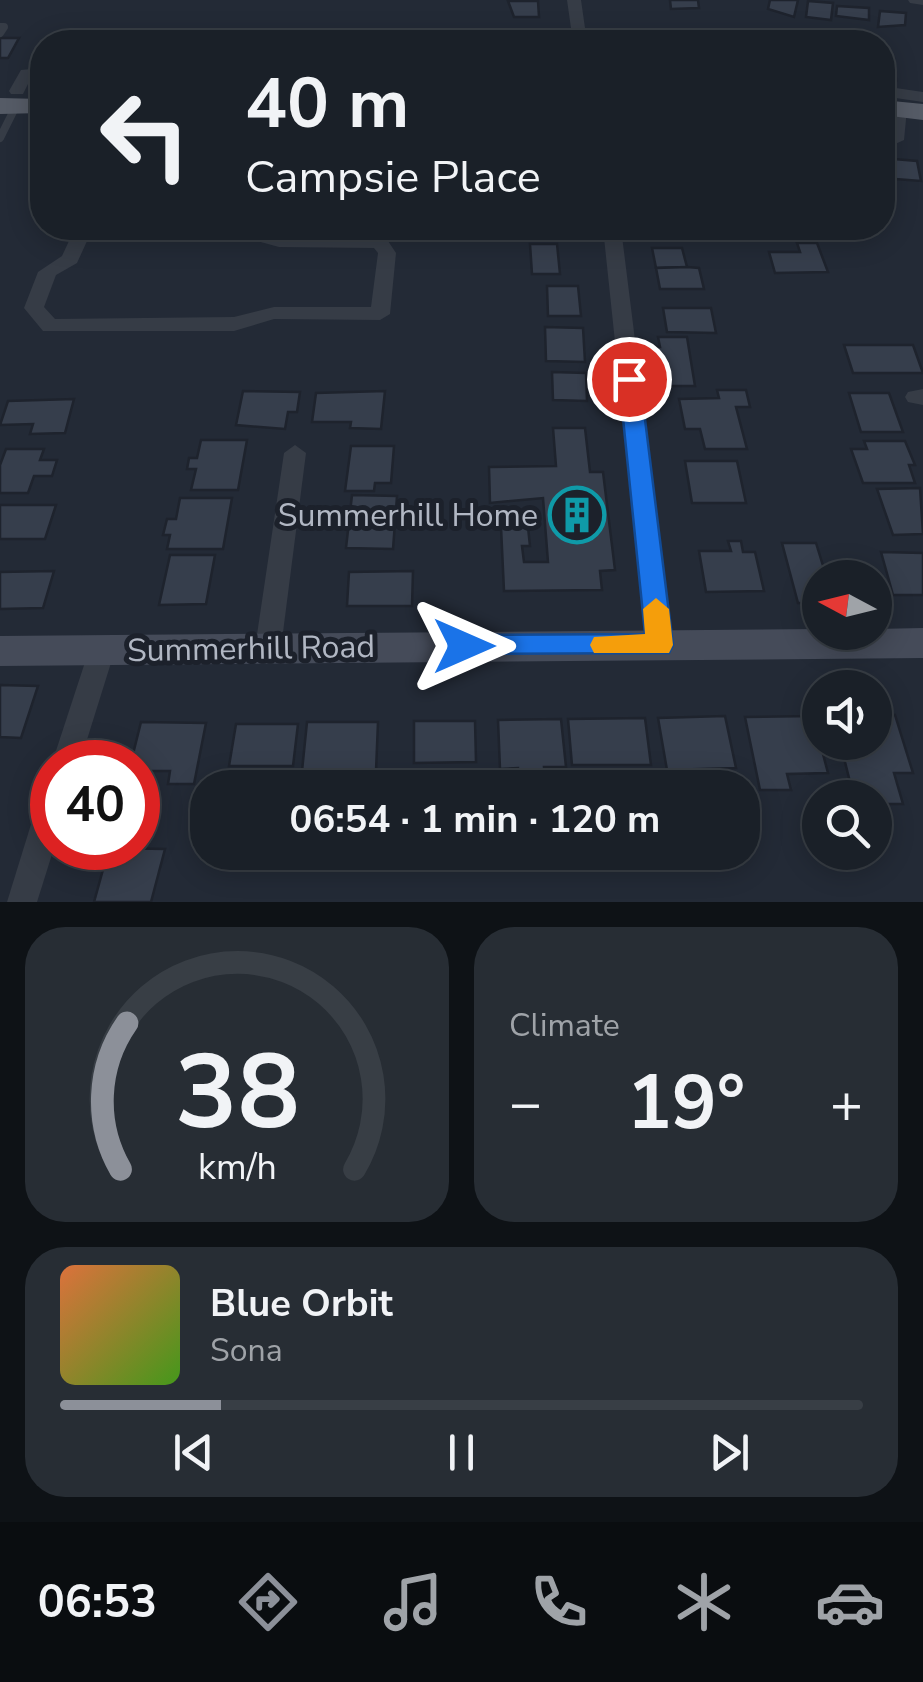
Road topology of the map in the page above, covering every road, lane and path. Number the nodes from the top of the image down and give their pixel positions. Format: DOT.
graph roads {
  1 [pos="574,0"];
  2 [pos="915,0"];
  3 [pos="923,1"];
  4 [pos="578,30"];
  5 [pos="30,73"];
  6 [pos="923,97"];
  7 [pos="20,98"];
  8 [pos="897,117"];
  9 [pos="0,138"];
  10 [pos="79,240"];
  11 [pos="279,240"];
  12 [pos="613,240"];
  13 [pos="296,453"];
  14 [pos="923,643"];
  15 [pos="660,645"];
  16 [pos="268,648"];
  17 [pos="102,650"];
  18 [pos="0,652"];
  19 [pos="73,740"];
  20 [pos="32,870"];
  21 [pos="22,902"];
  1 -- 4 [label="street"];
  2 -- 3 [label="street"];
  5 -- 7 [label="street"];
  6 -- 8 [label="street"];
  7 -- 9 [label="lane"];
  10 -- 11 [label="street"];
  12 -- 15 [label="street"];
  13 -- 16 [label="street"];
  14 -- 15 [label="street, Summerhill Road"];
  15 -- 16 [label="street, Summerhill Road"];
  16 -- 17 [label="street, Summerhill Road"];
  17 -- 18 [label="street, Summerhill Road"];
  17 -- 19 [label="street"];
  20 -- 21 [label="street"];
}
